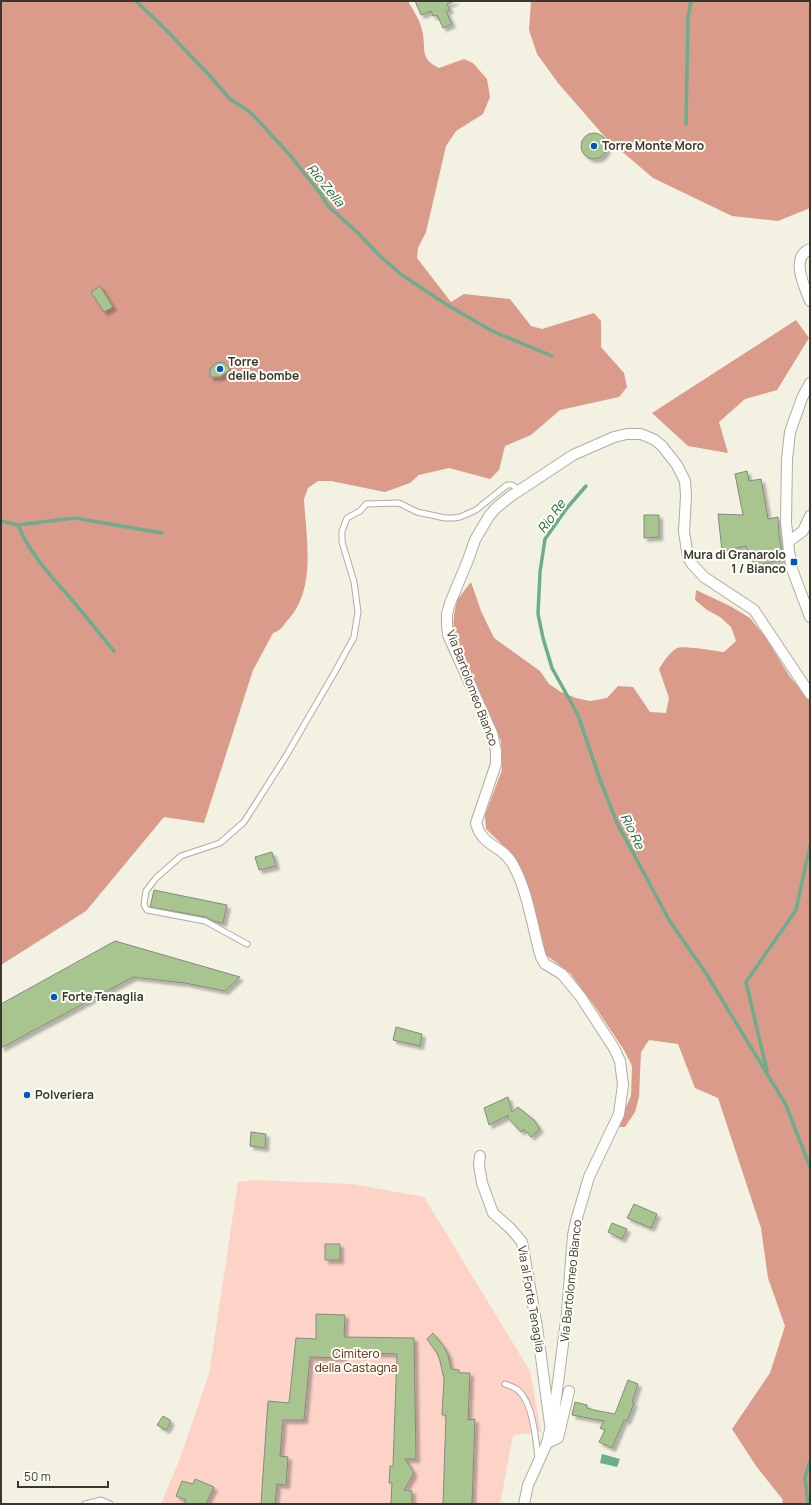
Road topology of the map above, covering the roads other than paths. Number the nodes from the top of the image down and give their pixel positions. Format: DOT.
graph roads {
  1 [pos="810,249"];
  2 [pos="810,300"];
  3 [pos="810,382"];
  4 [pos="520,490"];
  5 [pos="810,516"];
  6 [pos="788,542"];
  7 [pos="810,617"];
  8 [pos="810,694"];
  9 [pos="247,944"];
  10 [pos="480,1156"];
  11 [pos="505,1384"];
  12 [pos="569,1391"];
  13 [pos="551,1432"];
  14 [pos="547,1443"];
  15 [pos="538,1462"];
  16 [pos="85,1504"];
  17 [pos="110,1504"];
  18 [pos="524,1504"];
  1 -- 2 [label="street"];
  3 -- 6 [label="street"];
  4 -- 8 [label="street, Via Bartolomeo Bianco"];
  4 -- 9 [label="lane"];
  4 -- 13 [label="street, Via Bartolomeo Bianco"];
  5 -- 6 [label="street"];
  6 -- 7 [label="street"];
  10 -- 13 [label="street, Via al Forte Tenaglia"];
  11 -- 15 [label="lane"];
  12 -- 14 [label="street"];
  13 -- 14 [label="street, Via Bartolomeo Bianco"];
  14 -- 15 [label="street"];
  15 -- 18 [label="street"];
  16 -- 17 [label="lane"];
}
